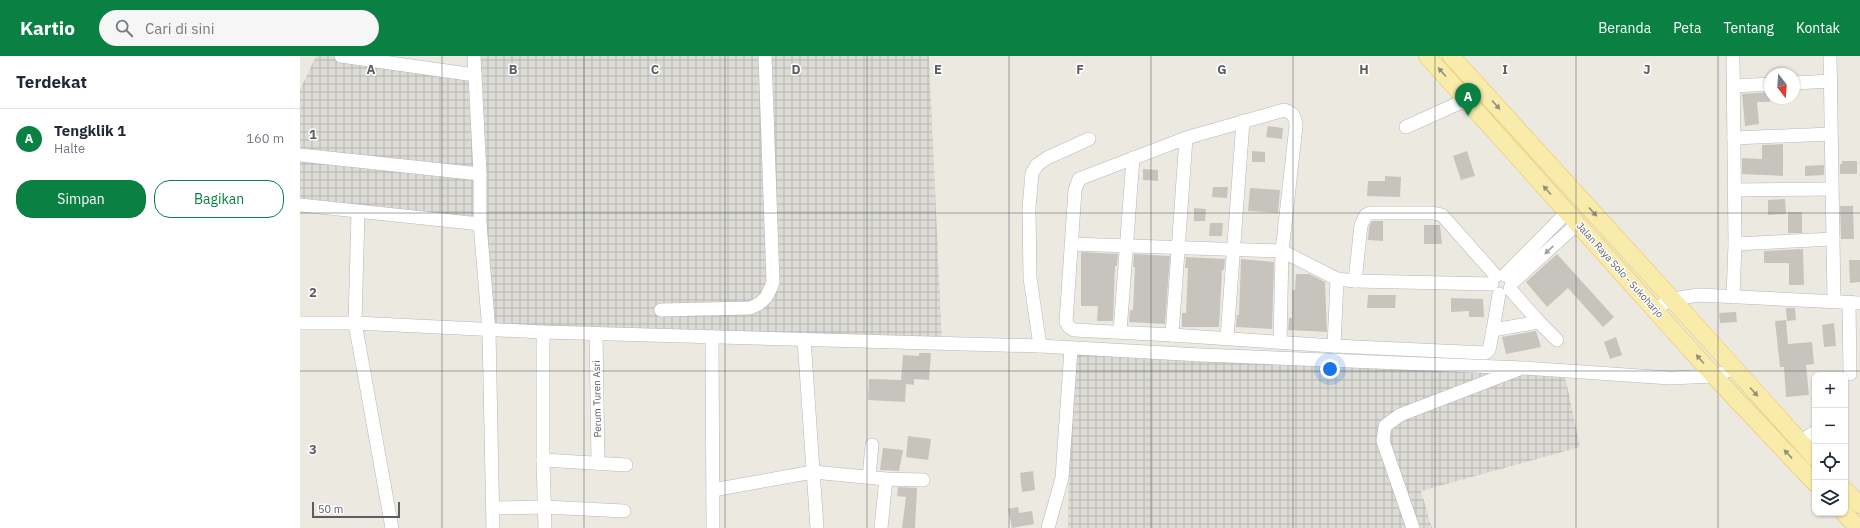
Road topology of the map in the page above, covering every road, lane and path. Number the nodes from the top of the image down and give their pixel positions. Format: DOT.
graph roads {
  1 [pos="342,56"];
  2 [pos="474,56"];
  3 [pos="765,56"];
  4 [pos="1427,56"];
  5 [pos="1450,56"];
  6 [pos="1734,56"];
  7 [pos="1830,56"];
  8 [pos="475,75"];
  9 [pos="1831,81"];
  10 [pos="1800,83"];
  11 [pos="1764,84"];
  12 [pos="1734,86"];
  13 [pos="1466,100"];
  14 [pos="1243,121"];
  15 [pos="1406,127"];
  16 [pos="1831,134"];
  17 [pos="1186,138"];
  18 [pos="1734,138"];
  19 [pos="1089,139"];
  20 [pos="300,155"];
  21 [pos="1133,158"];
  22 [pos="480,174"];
  23 [pos="1734,190"];
  24 [pos="1832,190"];
  25 [pos="300,205"];
  26 [pos="358,212"];
  27 [pos="1572,217"];
  28 [pos="480,224"];
  29 [pos="1833,239"];
  30 [pos="1071,244"];
  31 [pos="1735,244"];
  32 [pos="1125,246"];
  33 [pos="1179,248"];
  34 [pos="1232,250"];
  35 [pos="1282,252"];
  36 [pos="1337,279"];
  37 [pos="1355,281"];
  38 [pos="1502,284"];
  39 [pos="1733,297"];
  40 [pos="1672,299"];
  41 [pos="1834,301"];
  42 [pos="1855,302"];
  43 [pos="1655,309"];
  44 [pos="661,310"];
  45 [pos="1538,322"];
  46 [pos="300,323"];
  47 [pos="355,323"];
  48 [pos="1493,330"];
  49 [pos="489,331"];
  50 [pos="543,332"];
  51 [pos="1120,332"];
  52 [pos="596,334"];
  53 [pos="1172,335"];
  54 [pos="712,337"];
  55 [pos="1227,338"];
  56 [pos="804,339"];
  57 [pos="1557,340"];
  58 [pos="1280,342"];
  59 [pos="1040,346"];
  60 [pos="1334,346"];
  61 [pos="1071,349"];
  62 [pos="1523,368"];
  63 [pos="1733,369"];
  64 [pos="1850,374"];
  65 [pos="1714,376"];
  66 [pos="1812,434"];
  67 [pos="1799,442"];
  68 [pos="872,445"];
  69 [pos="1812,455"];
  70 [pos="543,460"];
  71 [pos="598,463"];
  72 [pos="626,465"];
  73 [pos="813,472"];
  74 [pos="869,477"];
  75 [pos="886,479"];
  76 [pos="923,480"];
  77 [pos="1812,480"];
  78 [pos="713,490"];
  79 [pos="1848,493"];
  80 [pos="1860,505"];
  81 [pos="545,507"];
  82 [pos="493,508"];
  83 [pos="624,511"];
  84 [pos="1847,516"];
  85 [pos="392,528"];
  86 [pos="493,528"];
  87 [pos="545,528"];
  88 [pos="713,528"];
  89 [pos="817,528"];
  90 [pos="881,528"];
  91 [pos="1048,528"];
  92 [pos="1413,528"];
  93 [pos="1858,528"];
  1 -- 8 [label="street"];
  2 -- 8 [label="street"];
  3 -- 44 [label="street"];
  13 -- 4 [label="main road, Jalan Raya Solo - Sukoharjo, one-way"];
  5 -- 40 [label="main road, Jalan Raya Solo - Sukoharjo, one-way"];
  6 -- 12 [label="street"];
  7 -- 9 [label="street"];
  8 -- 22 [label="street"];
  9 -- 10 [label="street"];
  9 -- 16 [label="street"];
  11 -- 12 [label="street"];
  12 -- 18 [label="street"];
  13 -- 15 [label="street"];
  27 -- 13 [label="main road, Jalan Raya Solo - Sukoharjo, one-way"];
  14 -- 17 [label="street"];
  14 -- 34 [label="street"];
  14 -- 35 [label="street"];
  16 -- 18 [label="street"];
  16 -- 24 [label="street"];
  17 -- 21 [label="street"];
  17 -- 33 [label="street"];
  18 -- 23 [label="street"];
  19 -- 59 [label="street"];
  20 -- 22 [label="street"];
  21 -- 30 [label="street"];
  21 -- 32 [label="street"];
  22 -- 28 [label="street"];
  23 -- 24 [label="street"];
  23 -- 31 [label="street"];
  24 -- 29 [label="street"];
  25 -- 26 [label="street"];
  26 -- 28 [label="street"];
  26 -- 47 [label="street"];
  27 -- 38 [label="street"];
  27 -- 43 [label="main road, Jalan Raya Solo - Sukoharjo"];
  28 -- 49 [label="street"];
  29 -- 31 [label="street"];
  29 -- 41 [label="street"];
  30 -- 32 [label="street"];
  30 -- 51 [label="street"];
  31 -- 39 [label="street"];
  32 -- 33 [label="street"];
  32 -- 51 [label="street"];
  33 -- 34 [label="street"];
  33 -- 53 [label="street"];
  34 -- 35 [label="street"];
  34 -- 55 [label="street"];
  35 -- 36 [label="street"];
  35 -- 58 [label="street"];
  36 -- 37 [label="street"];
  36 -- 60 [label="street"];
  37 -- 38 [label="street"];
  37 -- 38 [label="street"];
  38 -- 45 [label="street"];
  38 -- 48 [label="street"];
  39 -- 40 [label="street"];
  39 -- 41 [label="street"];
  40 -- 43 [label="street"];
  40 -- 63 [label="main road, Jalan Raya Solo - Sukoharjo"];
  41 -- 42 [label="street"];
  42 -- 64 [label="street"];
  65 -- 43 [label="main road, Jalan Raya Solo - Sukoharjo, one-way"];
  45 -- 48 [label="street"];
  45 -- 57 [label="street"];
  46 -- 47 [label="street"];
  47 -- 49 [label="street"];
  47 -- 85 [label="street"];
  48 -- 60 [label="street"];
  49 -- 50 [label="street"];
  49 -- 82 [label="street"];
  50 -- 52 [label="street"];
  50 -- 70 [label="street"];
  51 -- 53 [label="street"];
  52 -- 54 [label="street"];
  52 -- 71 [label="street, Perum Turen Asri"];
  53 -- 55 [label="street"];
  54 -- 56 [label="street"];
  54 -- 78 [label="street"];
  55 -- 58 [label="street"];
  56 -- 59 [label="street"];
  56 -- 73 [label="street"];
  58 -- 60 [label="street"];
  59 -- 61 [label="street"];
  61 -- 62 [label="street"];
  61 -- 91 [label="street"];
  62 -- 65 [label="street"];
  62 -- 92 [label="street"];
  63 -- 65 [label="street"];
  63 -- 67 [label="main road, Jalan Raya Solo - Sukoharjo, one-way"];
  77 -- 65 [label="main road, Jalan Raya Solo - Sukoharjo, one-way"];
  66 -- 67 [label="street"];
  67 -- 69 [label="main road, Jalan Raya Solo - Sukoharjo"];
  68 -- 74 [label="street"];
  70 -- 71 [label="street"];
  70 -- 81 [label="street"];
  71 -- 72 [label="street"];
  73 -- 74 [label="street"];
  73 -- 78 [label="street"];
  73 -- 89 [label="street"];
  74 -- 75 [label="street"];
  75 -- 76 [label="street"];
  75 -- 90 [label="street"];
  78 -- 88 [label="street"];
  79 -- 80 [label="main road"];
  81 -- 82 [label="street"];
  81 -- 83 [label="street"];
  81 -- 87 [label="street"];
  82 -- 86 [label="street"];
  84 -- 93 [label="main road"];
}
